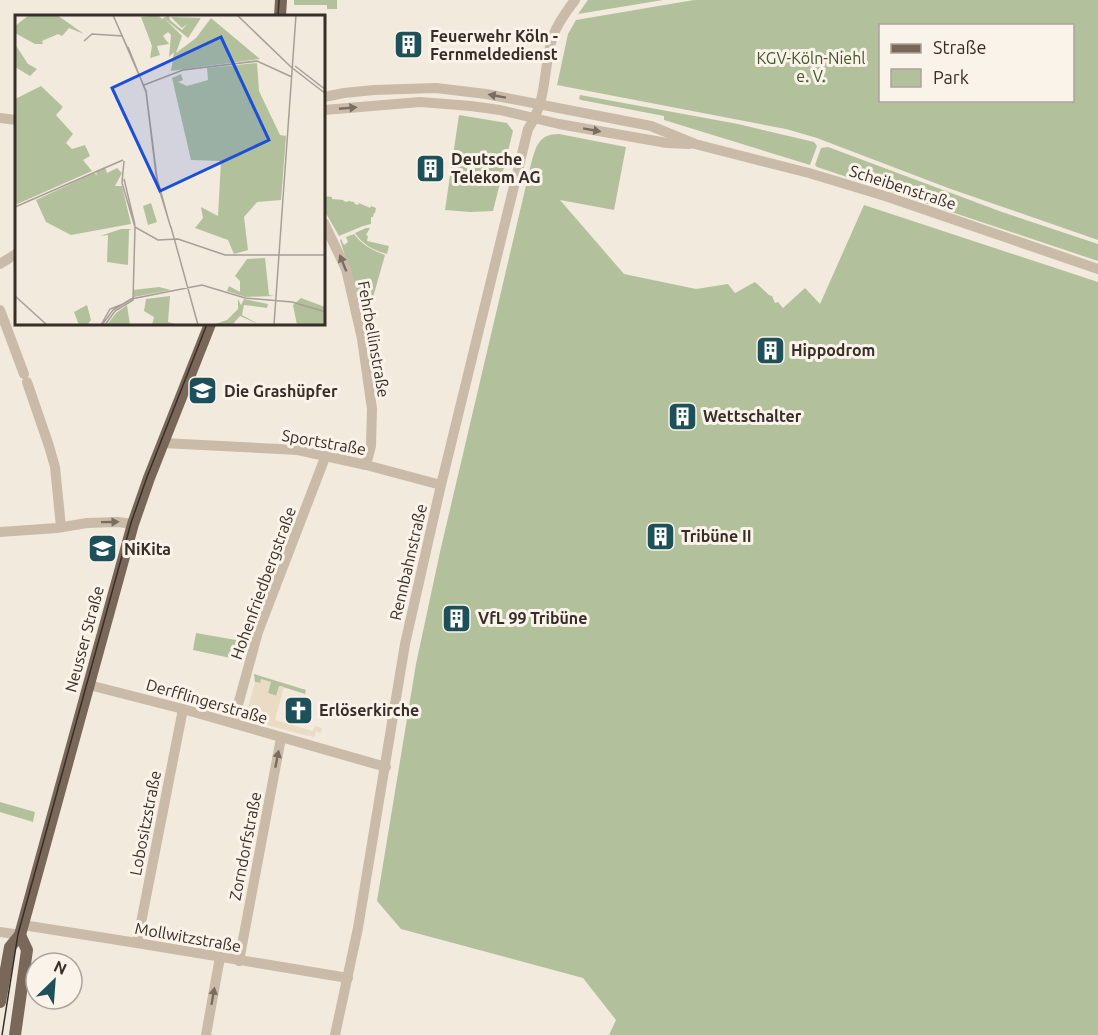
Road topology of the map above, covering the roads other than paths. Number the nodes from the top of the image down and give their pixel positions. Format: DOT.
graph roads {
  1 [pos="281,0"];
  2 [pos="575,0"];
  3 [pos="280,15"];
  4 [pos="326,89"];
  5 [pos="344,93"];
  6 [pos="326,98"];
  7 [pos="540,104"];
  8 [pos="326,110"];
  9 [pos="0,118"];
  10 [pos="535,118"];
  11 [pos="15,120"];
  12 [pos="695,144"];
  13 [pos="326,227"];
  14 [pos="15,255"];
  15 [pos="0,264"];
  16 [pos="1098,269"];
  17 [pos="0,310"];
  18 [pos="209,326"];
  19 [pos="163,443"];
  20 [pos="326,455"];
  21 [pos="366,465"];
  22 [pos="441,485"];
  23 [pos="133,524"];
  24 [pos="61,527"];
  25 [pos="0,532"];
  26 [pos="89,685"];
  27 [pos="183,709"];
  28 [pos="232,723"];
  29 [pos="281,738"];
  30 [pos="386,767"];
  31 [pos="22,930"];
  32 [pos="0,932"];
  33 [pos="136,943"];
  34 [pos="220,957"];
  35 [pos="239,961"];
  36 [pos="348,978"];
  37 [pos="0,1002"];
  38 [pos="15,1035"];
  39 [pos="206,1035"];
  40 [pos="335,1035"];
  1 -- 3 [label="main road"];
  2 -- 7 [label="street"];
  4 -- 5 [label="street, Scheibenstraße"];
  5 -- 6 [label="street, Scheibenstraße"];
  7 -- 5 [label="street, Scheibenstraße, one-way"];
  7 -- 10 [label="street, Rennbahnstraße"];
  7 -- 12 [label="street, Scheibenstraße"];
  8 -- 10 [label="street, Scheibenstraße, one-way"];
  9 -- 11 [label="street"];
  10 -- 12 [label="street, Scheibenstraße, one-way"];
  10 -- 22 [label="street, Rennbahnstraße"];
  12 -- 16 [label="street, Scheibenstraße"];
  21 -- 13 [label="street, Fehrbellinstraße, one-way"];
  14 -- 15 [label="street"];
  17 -- 24 [label="street"];
  18 -- 19 [label="main road, Neusser Straße"];
  19 -- 20 [label="street, Sportstraße"];
  19 -- 23 [label="main road, Neusser Straße"];
  20 -- 21 [label="street, Sportstraße"];
  20 -- 28 [label="street, Hohenfriedbergstraße"];
  21 -- 22 [label="street, Sportstraße"];
  22 -- 30 [label="street, Rennbahnstraße"];
  24 -- 23 [label="street, one-way"];
  23 -- 26 [label="main road, Neusser Straße"];
  24 -- 25 [label="street"];
  26 -- 27 [label="street, Derfflingerstraße"];
  26 -- 31 [label="main road, Neusser Straße"];
  27 -- 28 [label="street, Derfflingerstraße"];
  27 -- 33 [label="street, Lobositzstraße"];
  28 -- 29 [label="street, Derfflingerstraße"];
  29 -- 30 [label="street, Derfflingerstraße"];
  35 -- 29 [label="street, Zorndorfstraße, one-way"];
  30 -- 36 [label="street, Rennbahnstraße"];
  31 -- 32 [label="street, Mollwitzstraße"];
  31 -- 33 [label="street, Mollwitzstraße"];
  31 -- 37 [label="main road, Neusser Straße"];
  31 -- 38 [label="main road, Neusser Straße"];
  33 -- 34 [label="street, Mollwitzstraße"];
  34 -- 35 [label="street, Mollwitzstraße"];
  39 -- 34 [label="street, one-way"];
  35 -- 36 [label="street, Mollwitzstraße"];
  36 -- 40 [label="street, Rennbahnstraße"];
}
